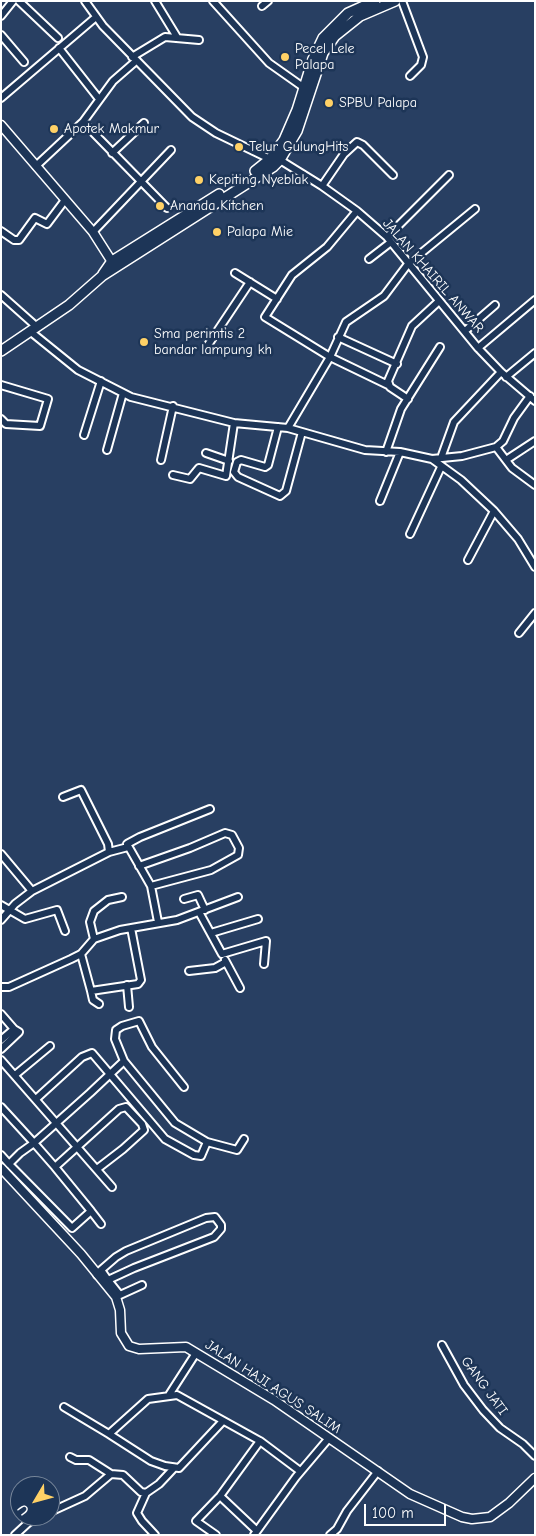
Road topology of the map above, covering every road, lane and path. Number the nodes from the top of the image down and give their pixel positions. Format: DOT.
graph roads {
  1 [pos="13,1"];
  2 [pos="19,1"];
  3 [pos="85,1"];
  4 [pos="155,1"];
  5 [pos="268,1"];
  6 [pos="375,1"];
  7 [pos="395,1"];
  8 [pos="402,1"];
  9 [pos="213,2"];
  10 [pos="262,6"];
  11 [pos="1,16"];
  12 [pos="96,17"];
  13 [pos="351,17"];
  14 [pos="1,35"];
  15 [pos="176,37"];
  16 [pos="58,38"];
  17 [pos="199,40"];
  18 [pos="59,48"];
  19 [pos="134,59"];
  20 [pos="24,62"];
  21 [pos="313,70"];
  22 [pos="410,76"];
  23 [pos="303,87"];
  24 [pos="1,98"];
  25 [pos="99,99"];
  26 [pos="83,122"];
  27 [pos="144,123"];
  28 [pos="2,126"];
  29 [pos="290,135"];
  30 [pos="172,150"];
  31 [pos="112,153"];
  32 [pos="275,160"];
  33 [pos="36,166"];
  34 [pos="393,175"];
  35 [pos="449,175"];
  36 [pos="141,182"];
  37 [pos="322,186"];
  38 [pos="65,200"];
  39 [pos="167,208"];
  40 [pos="475,209"];
  41 [pos="357,211"];
  42 [pos="1,231"];
  43 [pos="93,232"];
  44 [pos="389,240"];
  45 [pos="369,259"];
  46 [pos="114,264"];
  47 [pos="408,264"];
  48 [pos="235,273"];
  49 [pos="250,282"];
  50 [pos="1,295"];
  51 [pos="277,299"];
  52 [pos="535,300"];
  53 [pos="439,301"];
  54 [pos="495,305"];
  55 [pos="34,330"];
  56 [pos="465,331"];
  57 [pos="338,337"];
  58 [pos="440,347"];
  59 [pos="206,348"];
  60 [pos="478,348"];
  61 [pos="1,351"];
  62 [pos="535,353"];
  63 [pos="330,357"];
  64 [pos="397,364"];
  65 [pos="500,372"];
  66 [pos="506,377"];
  67 [pos="102,381"];
  68 [pos="1,385"];
  69 [pos="388,385"];
  70 [pos="123,393"];
  71 [pos="408,398"];
  72 [pos="532,399"];
  73 [pos="173,406"];
  74 [pos="1,419"];
  75 [pos="234,423"];
  76 [pos="278,427"];
  77 [pos="288,428"];
  78 [pos="302,432"];
  79 [pos="84,435"];
  80 [pos="535,441"];
  81 [pos="496,447"];
  82 [pos="107,450"];
  83 [pos="386,452"];
  84 [pos="400,452"];
  85 [pos="206,453"];
  86 [pos="441,458"];
  87 [pos="432,459"];
  88 [pos="161,460"];
  89 [pos="506,460"];
  90 [pos="229,461"];
  91 [pos="441,467"];
  92 [pos="173,475"];
  93 [pos="535,486"];
  94 [pos="380,501"];
  95 [pos="494,510"];
  96 [pos="410,534"];
  97 [pos="468,560"];
  98 [pos="535,567"];
  99 [pos="535,613"];
  100 [pos="519,633"];
  101 [pos="63,797"];
  102 [pos="210,809"];
  103 [pos="128,847"];
  104 [pos="109,852"];
  105 [pos="1,854"];
  106 [pos="139,866"];
  107 [pos="150,886"];
  108 [pos="32,891"];
  109 [pos="122,897"];
  110 [pos="238,897"];
  111 [pos="184,899"];
  112 [pos="1,905"];
  113 [pos="9,909"];
  114 [pos="202,911"];
  115 [pos="258,919"];
  116 [pos="1,920"];
  117 [pos="158,922"];
  118 [pos="132,928"];
  119 [pos="65,931"];
  120 [pos="211,933"];
  121 [pos="94,939"];
  122 [pos="80,954"];
  123 [pos="222,954"];
  124 [pos="226,962"];
  125 [pos="264,964"];
  126 [pos="189,972"];
  127 [pos="127,985"];
  128 [pos="1,987"];
  129 [pos="240,988"];
  130 [pos="90,991"];
  131 [pos="99,1004"];
  132 [pos="130,1007"];
  133 [pos="1,1014"];
  134 [pos="14,1029"];
  135 [pos="1,1040"];
  136 [pos="50,1046"];
  137 [pos="1,1049"];
  138 [pos="1,1060"];
  139 [pos="124,1061"];
  140 [pos="110,1074"];
  141 [pos="15,1075"];
  142 [pos="184,1086"];
  143 [pos="36,1099"];
  144 [pos="1,1106"];
  145 [pos="57,1122"];
  146 [pos="244,1139"];
  147 [pos="207,1142"];
  148 [pos="34,1143"];
  149 [pos="78,1146"];
  150 [pos="1,1155"];
  151 [pos="9,1164"];
  152 [pos="55,1167"];
  153 [pos="1,1168"];
  154 [pos="97,1169"];
  155 [pos="112,1187"];
  156 [pos="92,1210"];
  157 [pos="101,1224"];
  158 [pos="99,1272"];
  159 [pos="108,1280"];
  160 [pos="142,1285"];
  161 [pos="442,1345"];
  162 [pos="196,1353"];
  163 [pos="169,1395"];
  164 [pos="64,1407"];
  165 [pos="222,1422"];
  166 [pos="108,1434"];
  167 [pos="329,1438"];
  168 [pos="260,1441"];
  169 [pos="535,1456"];
  170 [pos="70,1457"];
  171 [pos="174,1468"];
  172 [pos="300,1471"];
  173 [pos="378,1472"];
  174 [pos="111,1474"];
  175 [pos="535,1478"];
  176 [pos="146,1493"];
  177 [pos="220,1496"];
  178 [pos="60,1507"];
  179 [pos="25,1526"];
  180 [pos="256,1533"];
  181 [pos="15,1535"];
  182 [pos="155,1535"];
  183 [pos="216,1535"];
  184 [pos="330,1535"];
  1 -- 11 [label="street"];
  2 -- 16 [label="street"];
  3 -- 12 [label="street, JALAN KHAIRIL ANWAR"];
  4 -- 15 [label="street"];
  5 -- 10 [label="street"];
  6 -- 13 [label="main road"];
  7 -- 13 [label="main road"];
  8 -- 22 [label="street"];
  9 -- 23 [label="street"];
  12 -- 18 [label="street"];
  12 -- 19 [label="street, JALAN KHAIRIL ANWAR"];
  13 -- 21 [label="main road"];
  14 -- 20 [label="street"];
  15 -- 17 [label="street"];
  15 -- 19 [label="street"];
  18 -- 24 [label="street"];
  18 -- 25 [label="street"];
  19 -- 25 [label="street"];
  19 -- 32 [label="street, JALAN KHAIRIL ANWAR"];
  21 -- 23 [label="main road"];
  21 -- 29 [label="main road"];
  23 -- 29 [label="main road"];
  25 -- 26 [label="street"];
  26 -- 31 [label="street"];
  26 -- 33 [label="street"];
  27 -- 31 [label="street"];
  28 -- 33 [label="street"];
  29 -- 32 [label="main road"];
  30 -- 36 [label="street"];
  31 -- 36 [label="street"];
  32 -- 37 [label="street, JALAN KHAIRIL ANWAR"];
  32 -- 46 [label="main road"];
  33 -- 38 [label="street"];
  34 -- 37 [label="street"];
  35 -- 44 [label="street"];
  36 -- 39 [label="street"];
  36 -- 43 [label="street"];
  37 -- 41 [label="street, JALAN KHAIRIL ANWAR"];
  38 -- 42 [label="street"];
  38 -- 43 [label="street"];
  40 -- 47 [label="street"];
  41 -- 44 [label="street, JALAN KHAIRIL ANWAR"];
  41 -- 51 [label="street"];
  43 -- 46 [label="street"];
  44 -- 45 [label="street"];
  44 -- 47 [label="street, JALAN KHAIRIL ANWAR"];
  46 -- 55 [label="main road"];
  47 -- 53 [label="street, JALAN KHAIRIL ANWAR"];
  47 -- 57 [label="street"];
  48 -- 49 [label="street"];
  49 -- 51 [label="street"];
  49 -- 59 [label="street"];
  50 -- 55 [label="street"];
  51 -- 63 [label="street"];
  52 -- 60 [label="street"];
  53 -- 56 [label="street, JALAN KHAIRIL ANWAR"];
  53 -- 64 [label="street"];
  54 -- 56 [label="street"];
  55 -- 61 [label="main road"];
  55 -- 67 [label="street"];
  56 -- 60 [label="street, JALAN KHAIRIL ANWAR"];
  57 -- 63 [label="street"];
  57 -- 64 [label="street"];
  58 -- 71 [label="street"];
  60 -- 65 [label="street, JALAN KHAIRIL ANWAR"];
  62 -- 66 [label="street"];
  63 -- 69 [label="street"];
  63 -- 77 [label="street"];
  64 -- 69 [label="street"];
  65 -- 66 [label="street, JALAN KHAIRIL ANWAR"];
  65 -- 86 [label="street"];
  66 -- 72 [label="street, JALAN KHAIRIL ANWAR"];
  67 -- 70 [label="street"];
  67 -- 79 [label="street"];
  68 -- 74 [label="street"];
  69 -- 71 [label="street"];
  70 -- 73 [label="street"];
  70 -- 82 [label="street"];
  71 -- 83 [label="street"];
  72 -- 81 [label="street"];
  73 -- 75 [label="street"];
  73 -- 88 [label="street"];
  75 -- 76 [label="street"];
  75 -- 90 [label="street"];
  76 -- 77 [label="street"];
  76 -- 78 [label="street"];
  77 -- 78 [label="street"];
  78 -- 83 [label="street"];
  80 -- 89 [label="street"];
  81 -- 86 [label="street"];
  81 -- 89 [label="street"];
  83 -- 84 [label="street"];
  84 -- 87 [label="street"];
  84 -- 94 [label="street"];
  85 -- 90 [label="street"];
  86 -- 87 [label="street"];
  87 -- 91 [label="street"];
  89 -- 93 [label="street"];
  90 -- 92 [label="street"];
  91 -- 95 [label="street"];
  91 -- 96 [label="street"];
  95 -- 97 [label="street"];
  95 -- 98 [label="street"];
  99 -- 100 [label="street"];
  101 -- 104 [label="street"];
  102 -- 103 [label="street"];
  103 -- 104 [label="street"];
  103 -- 106 [label="street"];
  104 -- 108 [label="street"];
  105 -- 108 [label="street"];
  106 -- 107 [label="street"];
  106 -- 107 [label="street"];
  107 -- 117 [label="street"];
  108 -- 113 [label="street"];
  109 -- 121 [label="street"];
  110 -- 114 [label="street"];
  111 -- 114 [label="street"];
  112 -- 113 [label="street"];
  113 -- 116 [label="street"];
  113 -- 119 [label="street"];
  114 -- 117 [label="street"];
  114 -- 120 [label="street"];
  115 -- 120 [label="street"];
  117 -- 118 [label="street"];
  118 -- 121 [label="street"];
  118 -- 127 [label="street"];
  120 -- 123 [label="street"];
  121 -- 122 [label="street"];
  122 -- 128 [label="street"];
  122 -- 130 [label="street"];
  123 -- 124 [label="street"];
  123 -- 125 [label="street"];
  124 -- 126 [label="street"];
  124 -- 129 [label="street"];
  127 -- 130 [label="street"];
  127 -- 132 [label="street"];
  130 -- 131 [label="street"];
  133 -- 134 [label="street"];
  134 -- 135 [label="street"];
  134 -- 137 [label="street"];
  136 -- 141 [label="street"];
  138 -- 141 [label="street"];
  139 -- 140 [label="street"];
  139 -- 142 [label="street"];
  139 -- 147 [label="street"];
  140 -- 143 [label="street"];
  140 -- 145 [label="street"];
  140 -- 147 [label="street"];
  141 -- 143 [label="street"];
  143 -- 145 [label="street"];
  144 -- 148 [label="street"];
  145 -- 148 [label="street"];
  145 -- 149 [label="street"];
  146 -- 147 [label="street"];
  148 -- 151 [label="street"];
  148 -- 152 [label="street"];
  149 -- 152 [label="street"];
  149 -- 154 [label="street"];
  149 -- 154 [label="street"];
  150 -- 151 [label="street"];
  151 -- 156 [label="street"];
  152 -- 156 [label="street"];
  153 -- 158 [label="street, JALAN HAJI AGUS SALIM"];
  154 -- 155 [label="street"];
  156 -- 157 [label="street"];
  158 -- 159 [label="street"];
  158 -- 159 [label="street"];
  158 -- 162 [label="street, JALAN HAJI AGUS SALIM"];
  159 -- 160 [label="street"];
  161 -- 169 [label="street, GANG JATI"];
  162 -- 163 [label="street"];
  162 -- 167 [label="street, JALAN HAJI AGUS SALIM"];
  163 -- 165 [label="street"];
  163 -- 166 [label="street"];
  164 -- 166 [label="street"];
  165 -- 168 [label="street"];
  165 -- 171 [label="street"];
  166 -- 171 [label="street"];
  167 -- 172 [label="street"];
  167 -- 173 [label="street, JALAN HAJI AGUS SALIM"];
  168 -- 172 [label="street"];
  168 -- 177 [label="street"];
  170 -- 174 [label="street"];
  171 -- 176 [label="street"];
  172 -- 180 [label="street"];
  173 -- 175 [label="street, JALAN HAJI AGUS SALIM"];
  173 -- 184 [label="street"];
  174 -- 176 [label="street"];
  174 -- 178 [label="street"];
  176 -- 182 [label="street"];
  177 -- 180 [label="street"];
  177 -- 183 [label="street"];
  179 -- 181 [label="street"];
}
